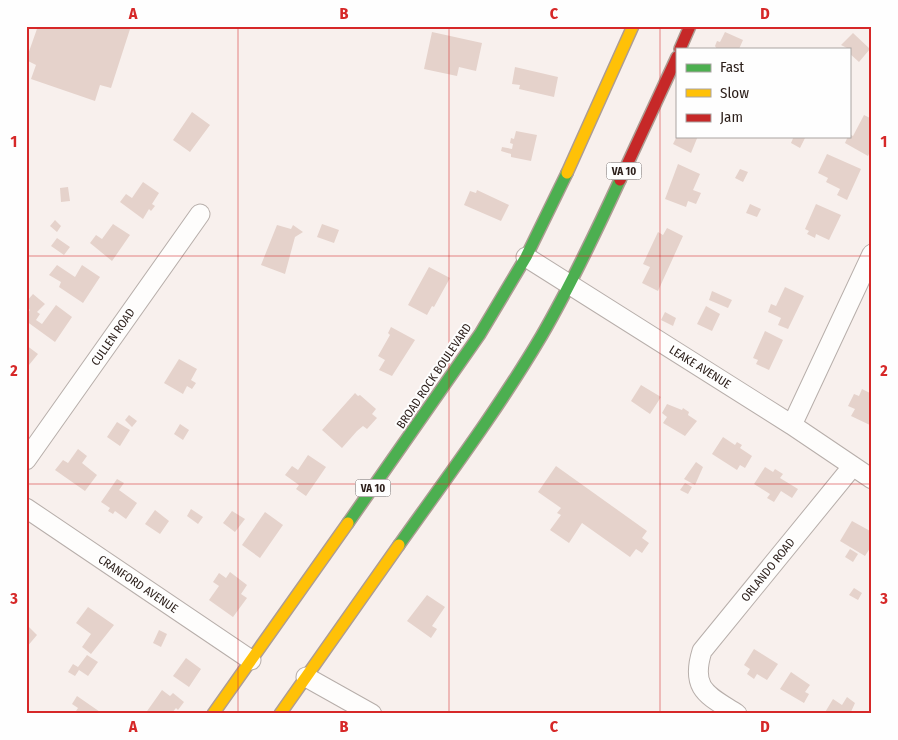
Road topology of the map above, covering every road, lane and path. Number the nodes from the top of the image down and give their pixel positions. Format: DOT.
graph roads {
  1 [pos="633,26"];
  2 [pos="690,26"];
  3 [pos="680,48"];
  4 [pos="676,59"];
  5 [pos="200,214"];
  6 [pos="872,254"];
  7 [pos="526,257"];
  8 [pos="569,285"];
  9 [pos="792,425"];
  10 [pos="26,460"];
  11 [pos="852,467"];
  12 [pos="872,479"];
  13 [pos="26,508"];
  14 [pos="250,660"];
  15 [pos="306,677"];
  16 [pos="213,714"];
  17 [pos="280,714"];
  18 [pos="372,714"];
  19 [pos="737,714"];
  1 -- 7 [label="main road, BROAD ROCK BOULEVARD / VA 10"];
  2 -- 3 [label="main road"];
  4 -- 8 [label="main road, VA 10"];
  5 -- 10 [label="street, CULLEN ROAD"];
  6 -- 9 [label="street"];
  7 -- 8 [label="street, LEAKE AVENUE"];
  7 -- 14 [label="main road, BROAD ROCK BOULEVARD / VA 10"];
  8 -- 9 [label="street, LEAKE AVENUE"];
  8 -- 15 [label="main road, VA 10"];
  9 -- 11 [label="street, LEAKE AVENUE"];
  11 -- 12 [label="street, LEAKE AVENUE"];
  11 -- 19 [label="street, ORLANDO ROAD"];
  13 -- 14 [label="street, CRANFORD AVENUE"];
  14 -- 16 [label="main road, BROAD ROCK BOULEVARD / VA 10"];
  15 -- 17 [label="main road, VA 10"];
  15 -- 18 [label="street"];
}
